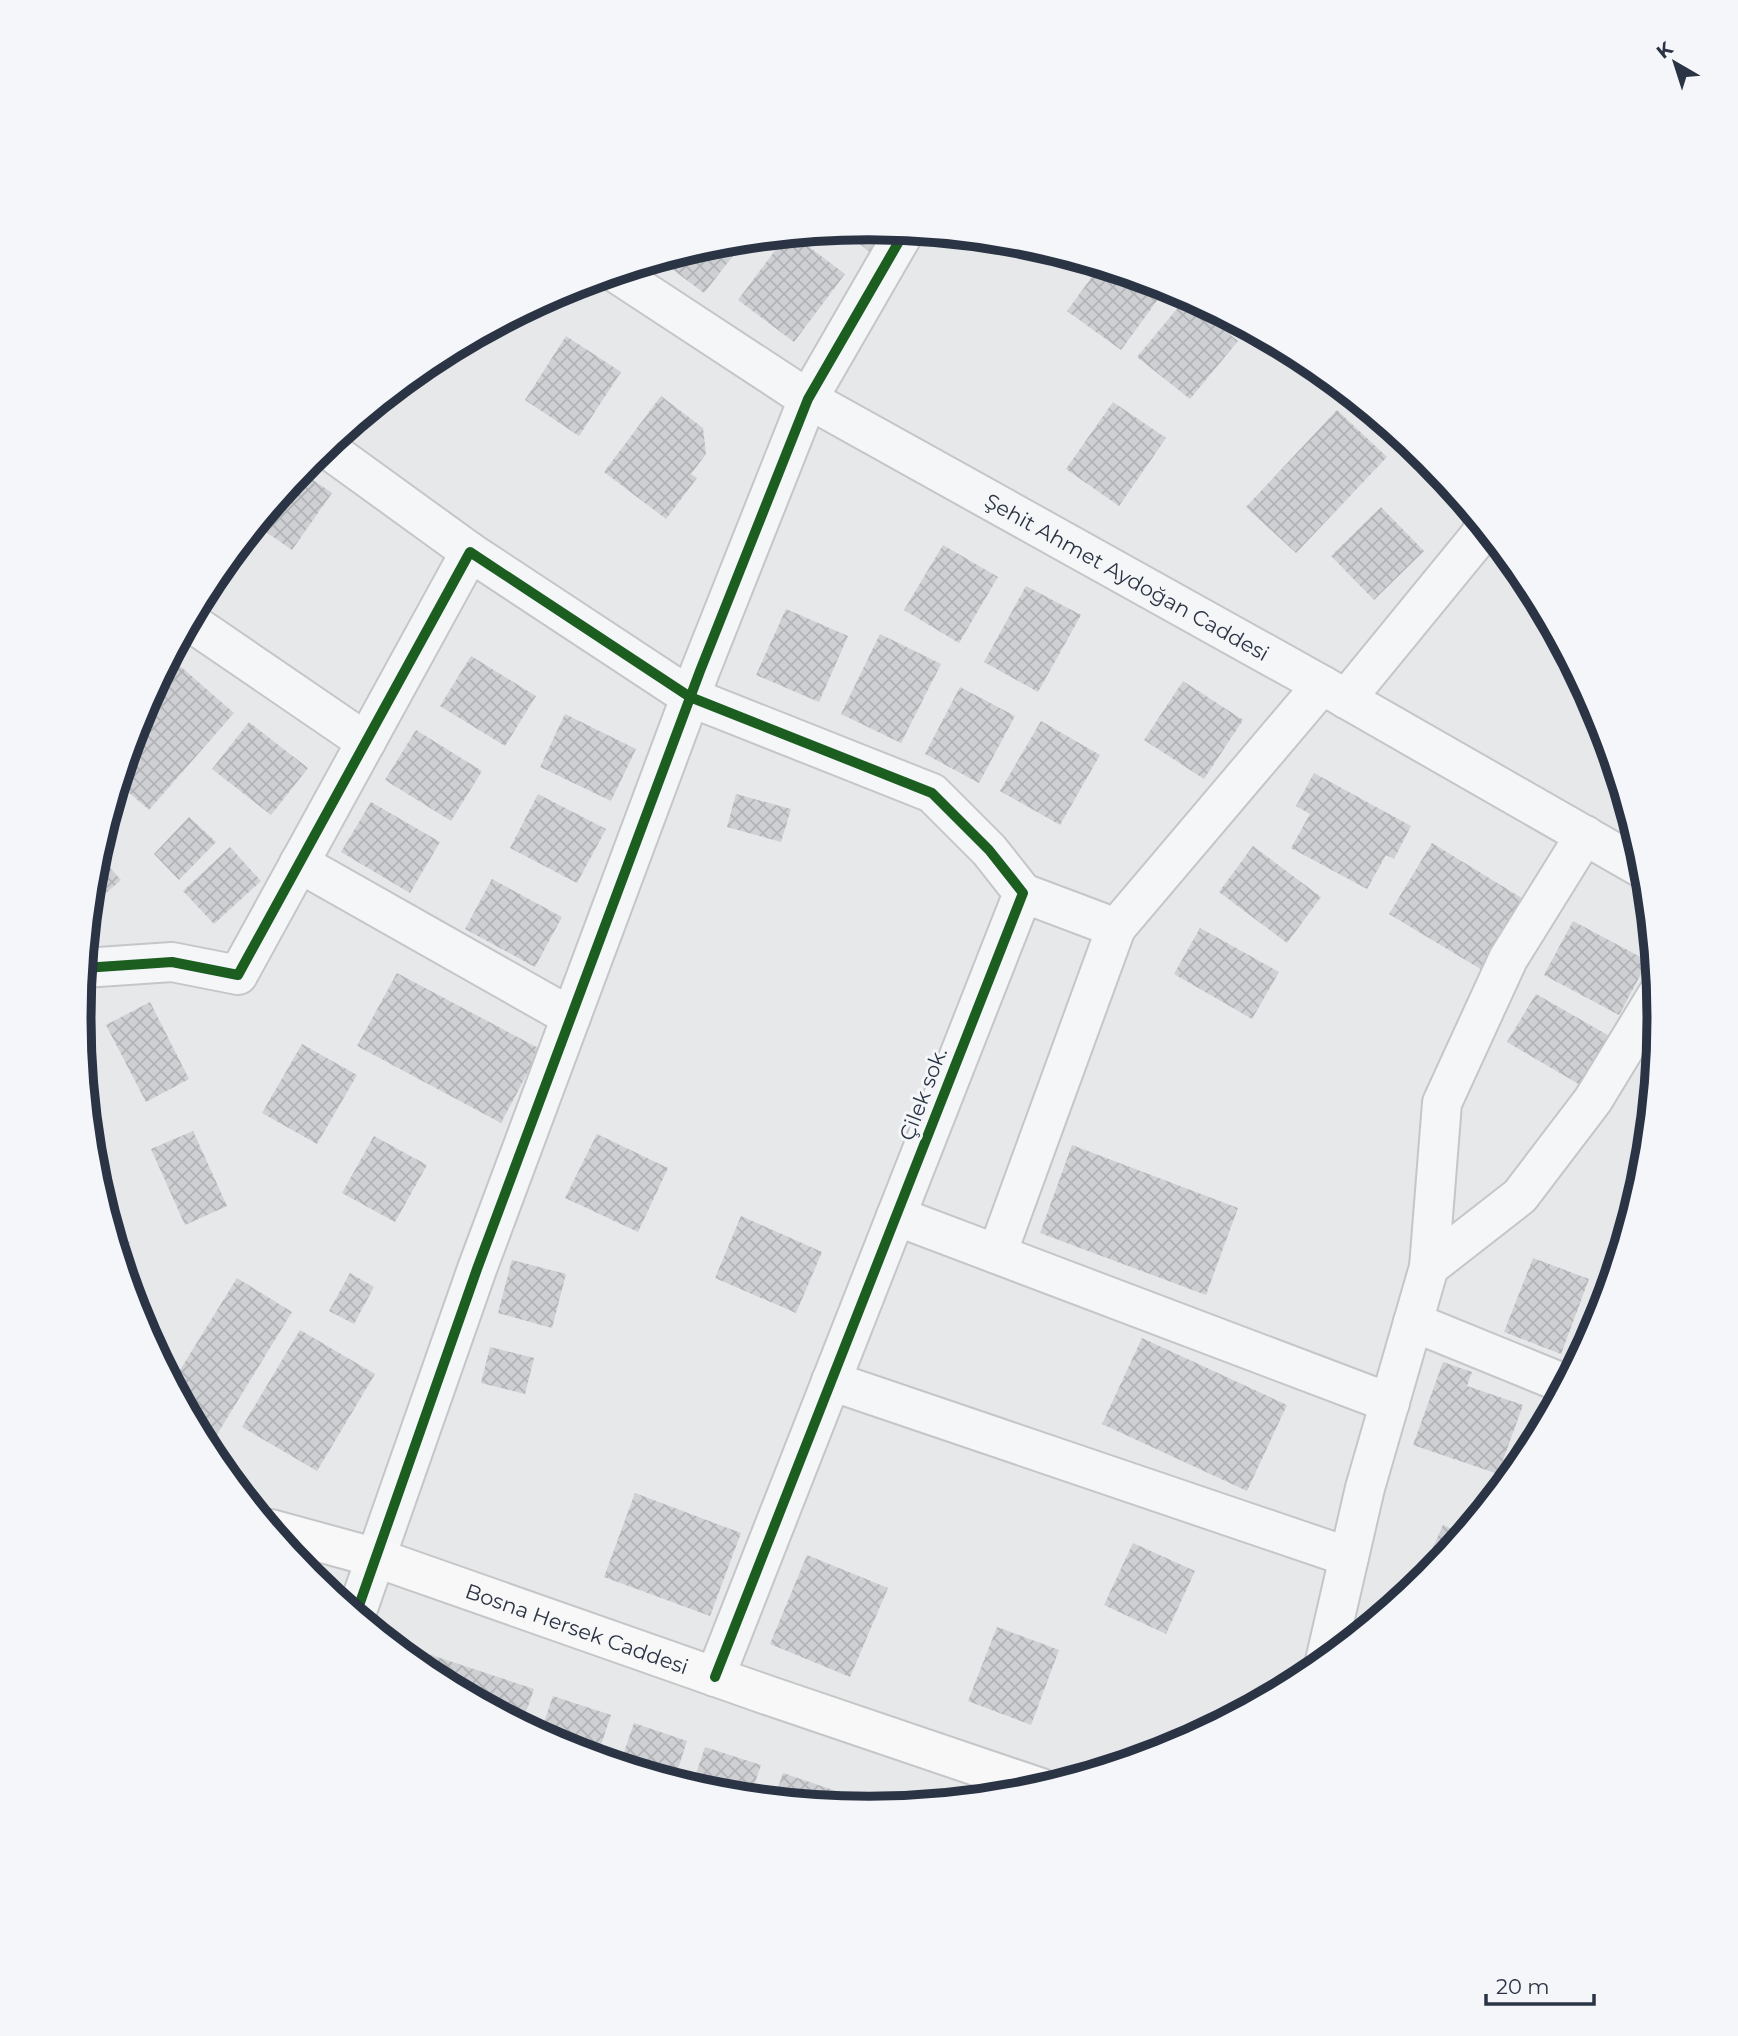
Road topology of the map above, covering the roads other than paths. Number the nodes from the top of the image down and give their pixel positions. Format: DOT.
graph roads {
  1 [pos="899,241"];
  2 [pos="625,279"];
  3 [pos="808,399"];
  4 [pos="334,454"];
  5 [pos="1480,536"];
  6 [pos="470,552"];
  7 [pos="197,626"];
  8 [pos="1334,692"];
  9 [pos="690,697"];
  10 [pos="366,742"];
  11 [pos="1584,835"];
  12 [pos="1631,862"];
  13 [pos="299,863"];
  14 [pos="1023,893"];
  15 [pos="1116,928"];
  16 [pos="93,967"];
  17 [pos="1647,1012"];
  18 [pos="571,1017"];
  19 [pos="896,1216"];
  20 [pos="997,1254"];
  21 [pos="1429,1267"];
  22 [pos="1413,1322"];
  23 [pos="831,1381"];
  24 [pos="1557,1381"];
  25 [pos="1390,1403"];
  26 [pos="286,1533"];
  27 [pos="1349,1557"];
  28 [pos="377,1558"];
  29 [pos="359,1606"];
  30 [pos="1329,1645"];
  31 [pos="715,1677"];
  32 [pos="1021,1781"];
  1 -- 3 [label="street"];
  2 -- 3 [label="street, Şehit Ahmet Aydoğan Caddesi"];
  3 -- 8 [label="street, Şehit Ahmet Aydoğan Caddesi"];
  3 -- 9 [label="street"];
  4 -- 6 [label="street"];
  5 -- 8 [label="street"];
  6 -- 9 [label="street"];
  6 -- 10 [label="street"];
  7 -- 10 [label="street"];
  8 -- 11 [label="street, Şehit Ahmet Aydoğan Caddesi"];
  8 -- 15 [label="street"];
  9 -- 14 [label="street"];
  9 -- 18 [label="street"];
  10 -- 13 [label="street"];
  11 -- 12 [label="street, Şehit Ahmet Aydoğan Caddesi"];
  11 -- 21 [label="street"];
  13 -- 16 [label="street"];
  13 -- 18 [label="street"];
  14 -- 15 [label="street"];
  14 -- 19 [label="street, Çilek sok."];
  15 -- 20 [label="street"];
  17 -- 21 [label="street"];
  18 -- 28 [label="street"];
  19 -- 20 [label="street"];
  19 -- 23 [label="street, Çilek sok."];
  20 -- 25 [label="street"];
  21 -- 22 [label="street"];
  22 -- 24 [label="street"];
  22 -- 25 [label="street"];
  23 -- 27 [label="street"];
  23 -- 31 [label="street, Çilek sok."];
  25 -- 27 [label="street"];
  26 -- 28 [label="main road, Bosna Hersek Caddesi"];
  27 -- 30 [label="street"];
  28 -- 29 [label="street"];
  28 -- 31 [label="main road, Bosna Hersek Caddesi"];
  31 -- 32 [label="main road, Bosna Hersek Caddesi"];
}
